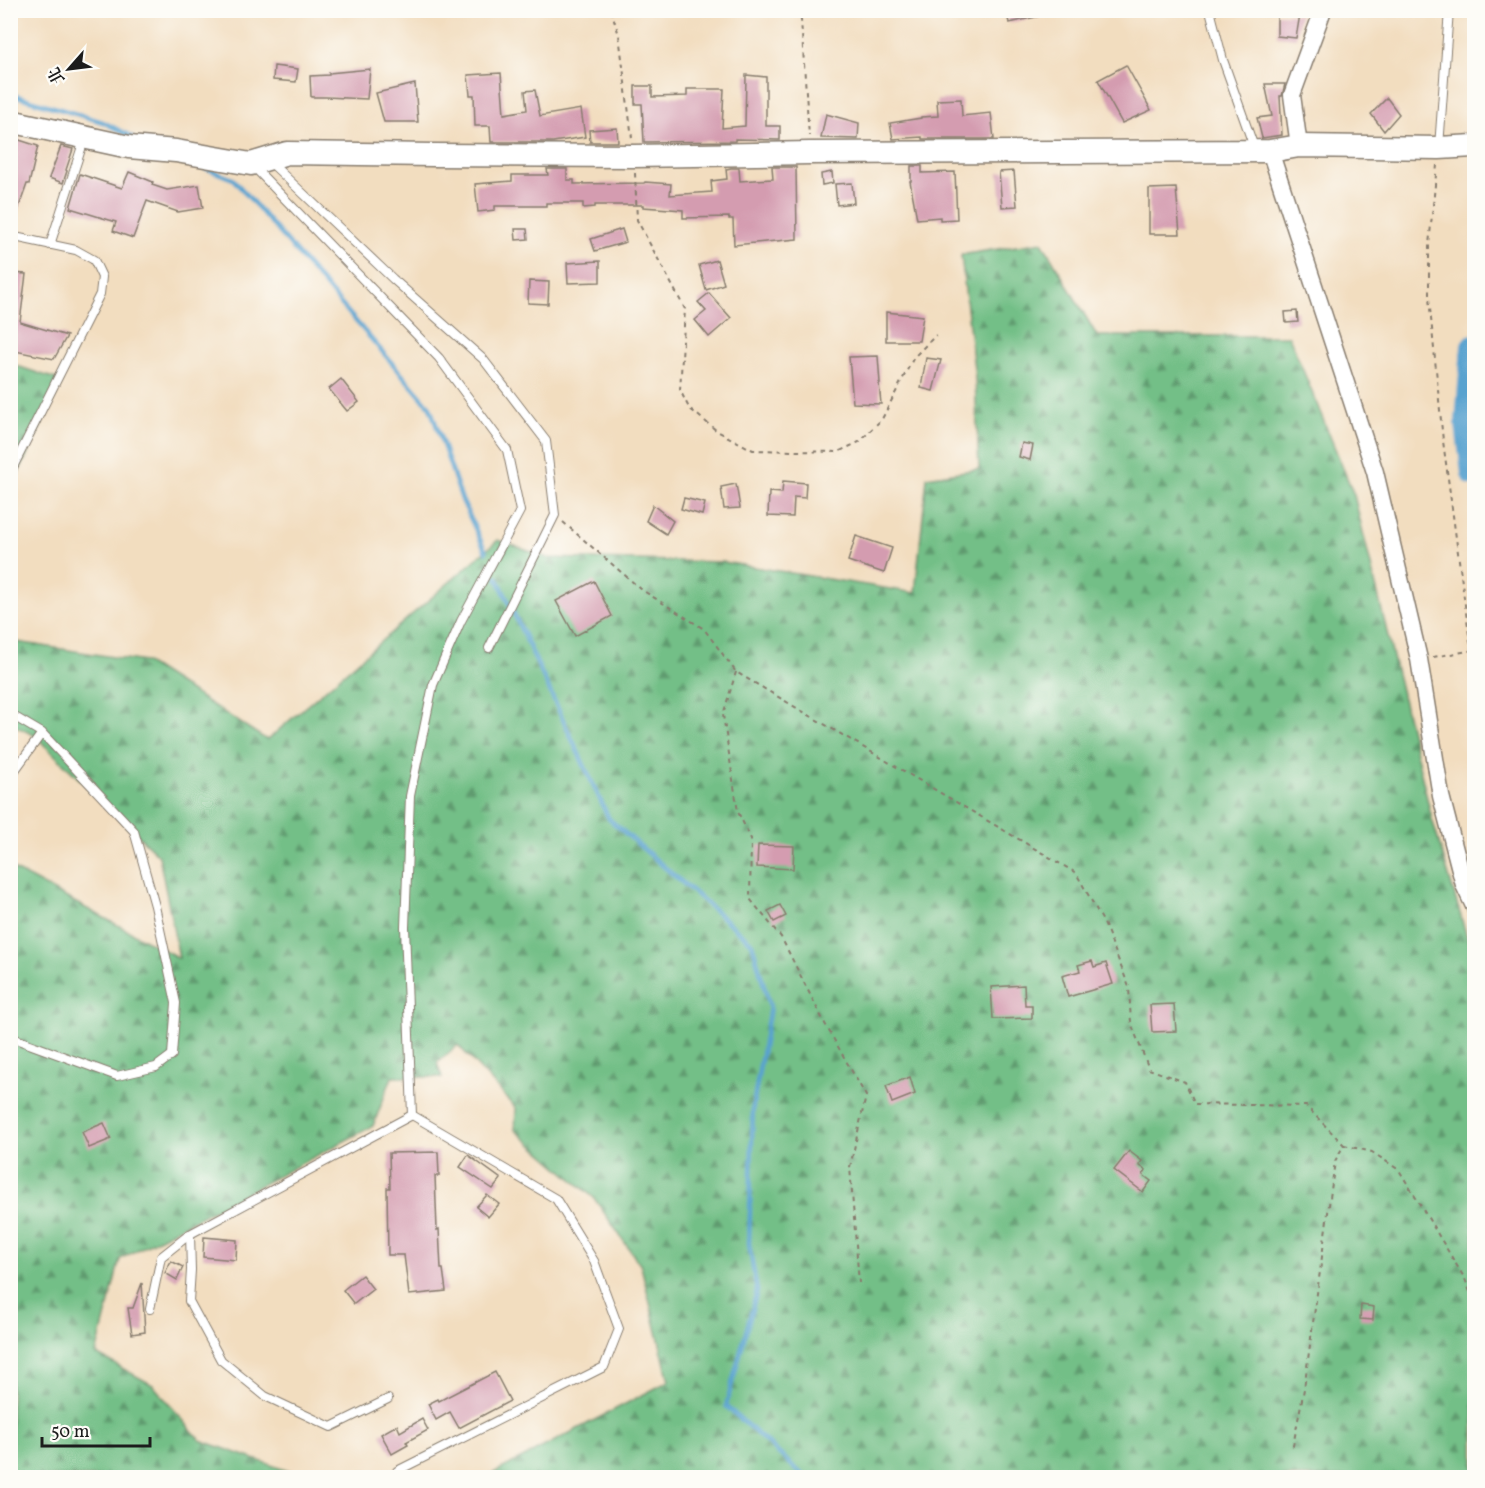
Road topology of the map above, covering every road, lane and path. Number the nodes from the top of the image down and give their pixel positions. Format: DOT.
graph roads {
  1 [pos="611,10"];
  2 [pos="797,10"];
  3 [pos="1210,10"];
  4 [pos="1323,10"];
  5 [pos="1449,10"];
  6 [pos="10,122"];
  7 [pos="84,138"];
  8 [pos="1299,146"];
  9 [pos="1474,146"];
  10 [pos="1442,147"];
  11 [pos="1262,150"];
  12 [pos="810,153"];
  13 [pos="634,156"];
  14 [pos="259,162"];
  15 [pos="10,236"];
  16 [pos="50,245"];
  17 [pos="936,335"];
  18 [pos="10,473"];
  19 [pos="555,515"];
  20 [pos="489,648"];
  21 [pos="1473,650"];
  22 [pos="1419,659"];
  23 [pos="736,672"];
  24 [pos="1474,672"];
  25 [pos="10,714"];
  26 [pos="42,733"];
  27 [pos="10,777"];
  28 [pos="1474,906"];
  29 [pos="10,1037"];
  30 [pos="412,1115"];
  31 [pos="1344,1145"];
  32 [pos="190,1234"];
  33 [pos="859,1283"];
  34 [pos="1474,1302"];
  35 [pos="150,1309"];
  36 [pos="388,1399"];
  37 [pos="1292,1451"];
  38 [pos="397,1471"];
  1 -- 13 [label="path"];
  2 -- 12 [label="path"];
  3 -- 11 [label="lane"];
  4 -- 8 [label="street"];
  5 -- 10 [label="lane"];
  6 -- 7 [label="street"];
  7 -- 14 [label="street"];
  7 -- 16 [label="lane"];
  8 -- 10 [label="street"];
  8 -- 11 [label="street"];
  9 -- 10 [label="street"];
  10 -- 21 [label="path"];
  11 -- 12 [label="street"];
  11 -- 22 [label="street"];
  12 -- 13 [label="street"];
  13 -- 14 [label="street"];
  13 -- 17 [label="path"];
  14 -- 19 [label="lane"];
  14 -- 30 [label="lane"];
  15 -- 16 [label="lane"];
  16 -- 18 [label="lane"];
  19 -- 20 [label="lane"];
  19 -- 23 [label="path"];
  21 -- 22 [label="path"];
  21 -- 24 [label="path"];
  22 -- 28 [label="street"];
  23 -- 31 [label="path"];
  23 -- 33 [label="path"];
  25 -- 26 [label="lane"];
  26 -- 27 [label="lane"];
  26 -- 29 [label="lane"];
  30 -- 32 [label="lane"];
  30 -- 38 [label="lane"];
  31 -- 34 [label="path"];
  31 -- 37 [label="path"];
  32 -- 35 [label="lane"];
  32 -- 36 [label="lane"];
}
